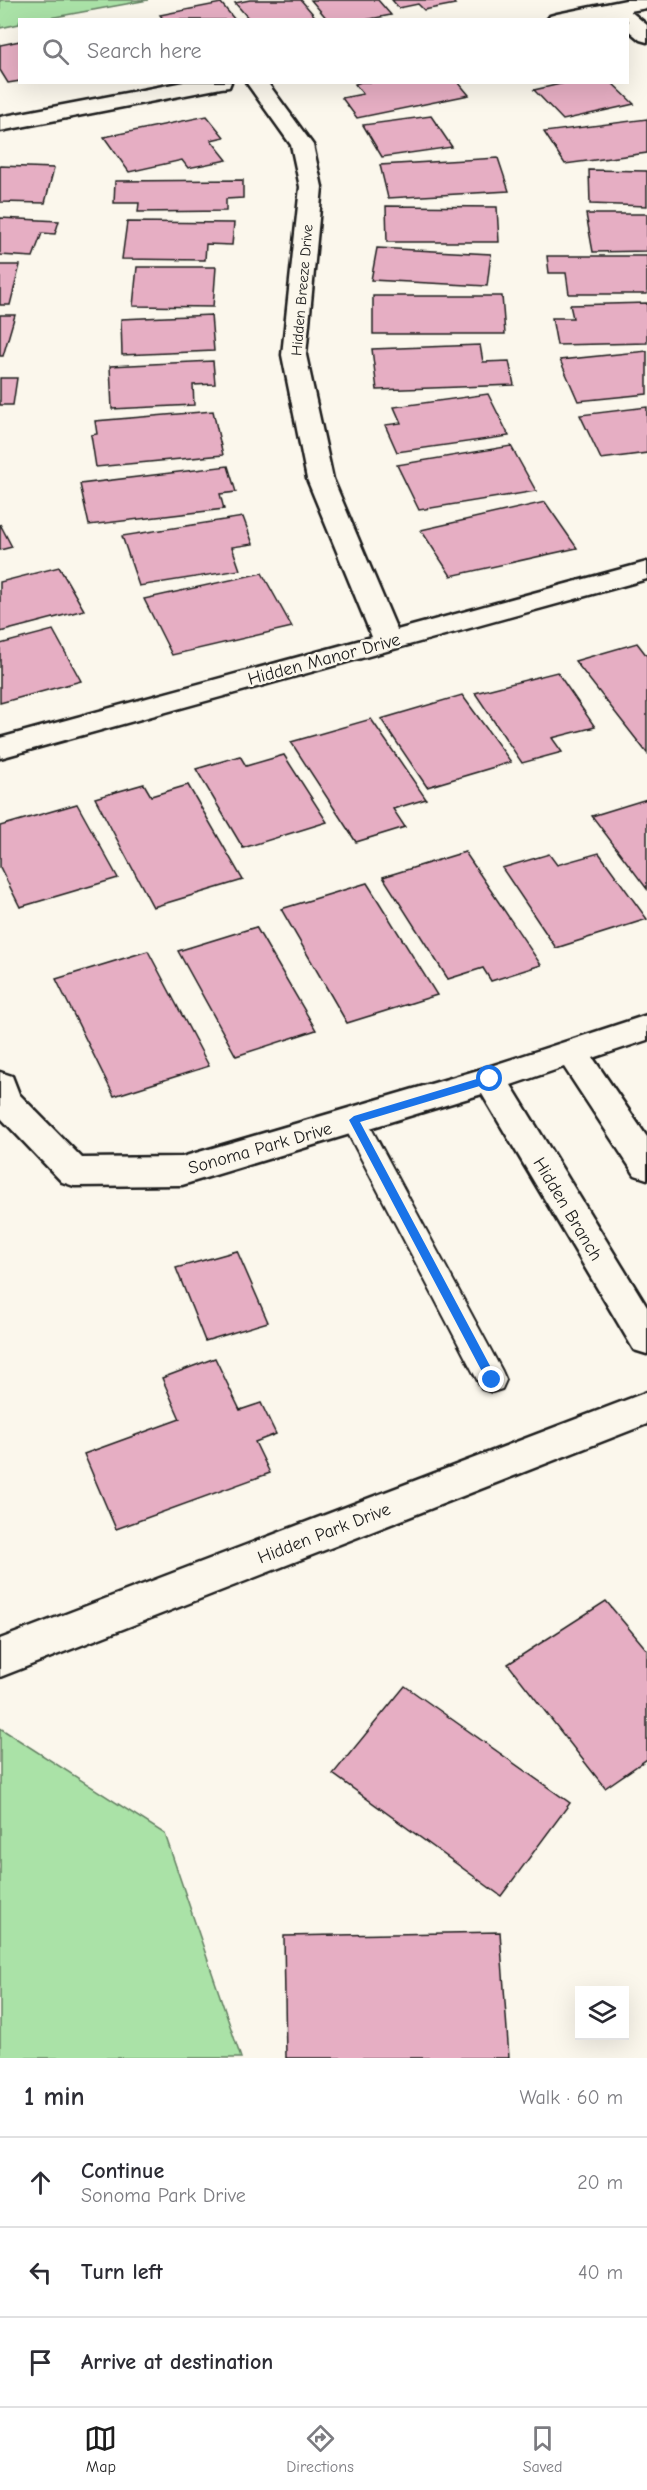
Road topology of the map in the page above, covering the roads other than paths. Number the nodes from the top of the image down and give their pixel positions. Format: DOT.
graph roads {
  1 [pos="647,2"];
  2 [pos="615,9"];
  3 [pos="568,18"];
  4 [pos="626,18"];
  5 [pos="629,21"];
  6 [pos="647,36"];
  7 [pos="210,84"];
  8 [pos="257,84"];
  9 [pos="0,124"];
  10 [pos="647,570"];
  11 [pos="388,641"];
  12 [pos="0,748"];
  13 [pos="647,1027"];
  14 [pos="571,1053"];
  15 [pos="490,1079"];
  16 [pos="0,1085"];
  17 [pos="354,1120"];
  18 [pos="647,1165"];
  19 [pos="647,1339"];
  20 [pos="492,1380"];
  21 [pos="647,1408"];
  22 [pos="0,1658"];
  1 -- 2 [label="street"];
  2 -- 3 [label="street"];
  2 -- 4 [label="street"];
  5 -- 6 [label="street"];
  7 -- 9 [label="street"];
  8 -- 11 [label="street, Hidden Breeze Drive"];
  10 -- 11 [label="street, Hidden Manor Drive"];
  11 -- 12 [label="street, Hidden Manor Drive"];
  13 -- 14 [label="street, Sonoma Park Drive"];
  14 -- 15 [label="street, Sonoma Park Drive"];
  14 -- 18 [label="street"];
  15 -- 17 [label="street, Sonoma Park Drive"];
  15 -- 19 [label="street, Hidden Branch"];
  16 -- 17 [label="street, Sonoma Park Drive"];
  17 -- 20 [label="lane"];
  21 -- 22 [label="street, Hidden Park Drive"];
}
